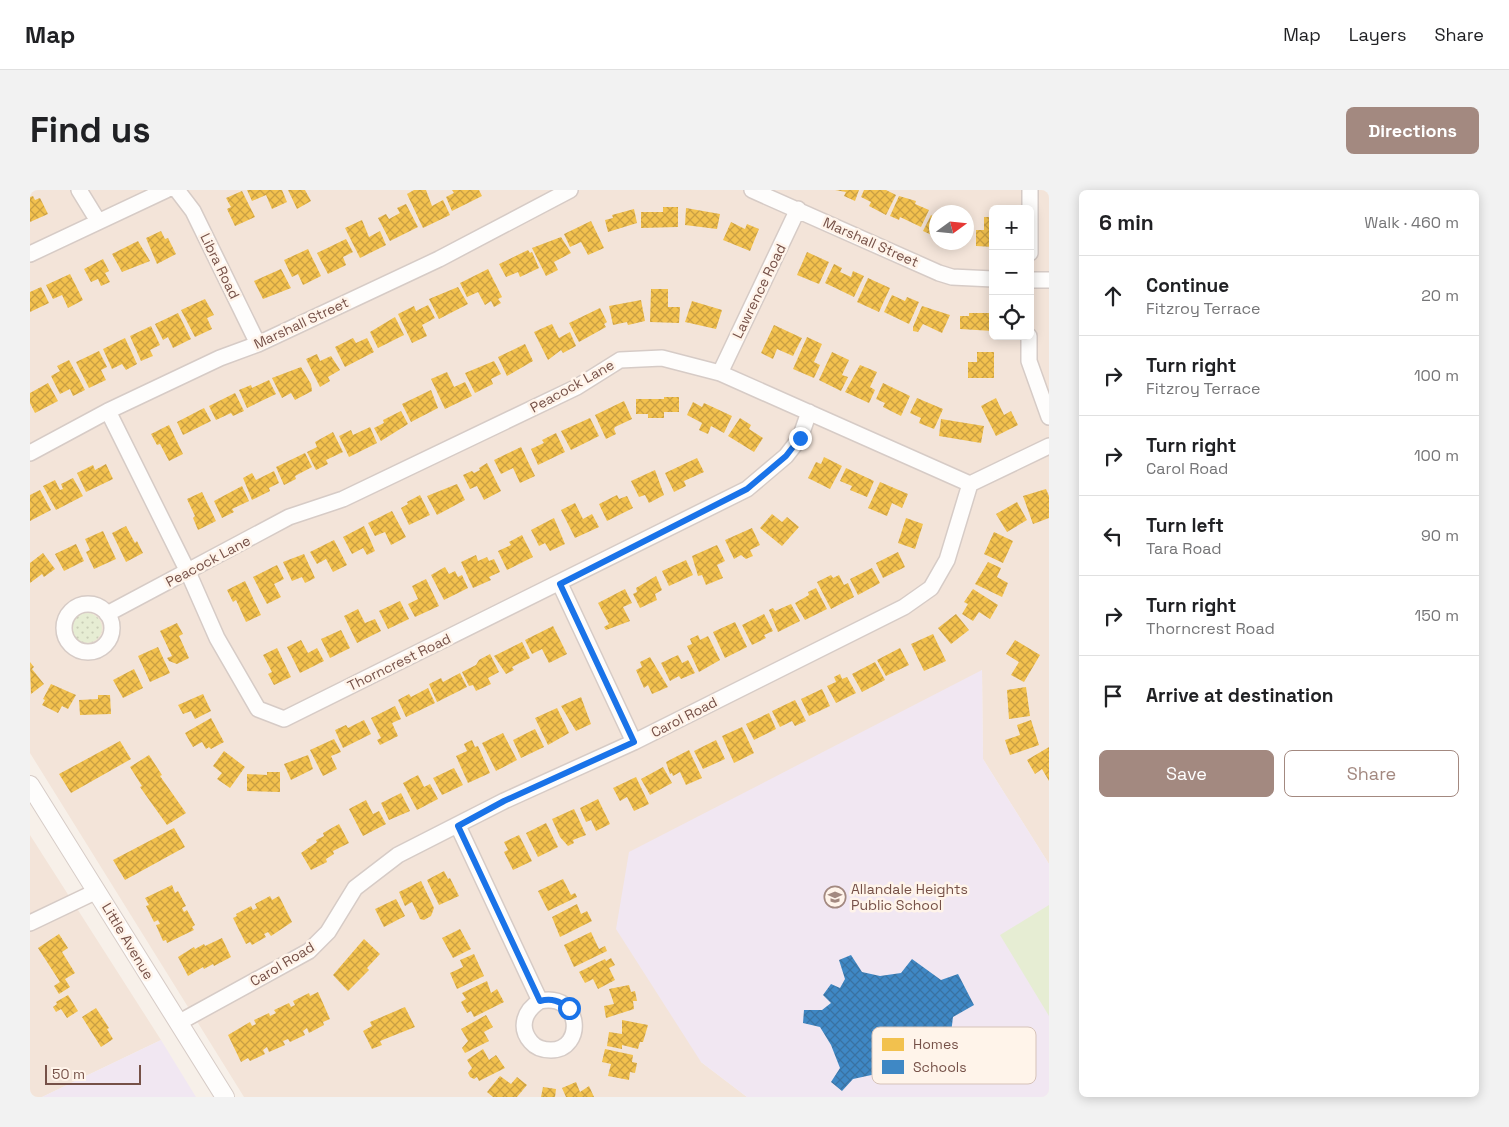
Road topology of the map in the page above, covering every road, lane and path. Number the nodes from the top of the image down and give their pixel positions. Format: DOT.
graph roads {
  1 [pos="79,190"];
  2 [pos="166,190"];
  3 [pos="177,190"];
  4 [pos="568,190"];
  5 [pos="752,190"];
  6 [pos="1030,190"];
  7 [pos="798,210"];
  8 [pos="98,221"];
  9 [pos="1030,250"];
  10 [pos="30,254"];
  11 [pos="989,279"];
  12 [pos="1034,280"];
  13 [pos="1049,280"];
  14 [pos="1029,340"];
  15 [pos="258,344"];
  16 [pos="720,373"];
  17 [pos="108,411"];
  18 [pos="809,412"];
  19 [pos="1049,417"];
  20 [pos="1049,446"];
  21 [pos="30,453"];
  22 [pos="970,484"];
  23 [pos="188,572"];
  24 [pos="560,584"];
  25 [pos="107,614"];
  26 [pos="634,742"];
  27 [pos="30,785"];
  28 [pos="458,826"];
  29 [pos="97,891"];
  30 [pos="30,923"];
  31 [pos="540,1001"];
  32 [pos="178,1023"];
  33 [pos="225,1097"];
  1 -- 8 [label="street"];
  2 -- 8 [label="street"];
  3 -- 15 [label="street, Libra Road"];
  4 -- 15 [label="street, Marshall Street"];
  5 -- 7 [label="street, Marshall Street"];
  6 -- 9 [label="street"];
  7 -- 11 [label="street, Marshall Street"];
  7 -- 16 [label="street, Lawrence Road"];
  8 -- 10 [label="street"];
  12 -- 13 [label="street"];
  14 -- 19 [label="street"];
  15 -- 17 [label="street, Marshall Street"];
  16 -- 18 [label="street, Peacock Lane"];
  16 -- 23 [label="street, Peacock Lane"];
  17 -- 21 [label="street, Marshall Street"];
  17 -- 23 [label="street, Thorncrest Road"];
  18 -- 22 [label="street, Peacock Lane"];
  18 -- 24 [label="street, Thorncrest Road"];
  20 -- 22 [label="street"];
  22 -- 26 [label="street, Carol Road"];
  23 -- 24 [label="street, Thorncrest Road"];
  23 -- 25 [label="street, Peacock Lane"];
  24 -- 26 [label="street"];
  26 -- 28 [label="street, Carol Road"];
  27 -- 29 [label="street, Little Avenue"];
  28 -- 31 [label="street"];
  28 -- 32 [label="street, Carol Road"];
  29 -- 30 [label="street"];
  29 -- 32 [label="street, Little Avenue"];
  32 -- 33 [label="street, Little Avenue"];
}
